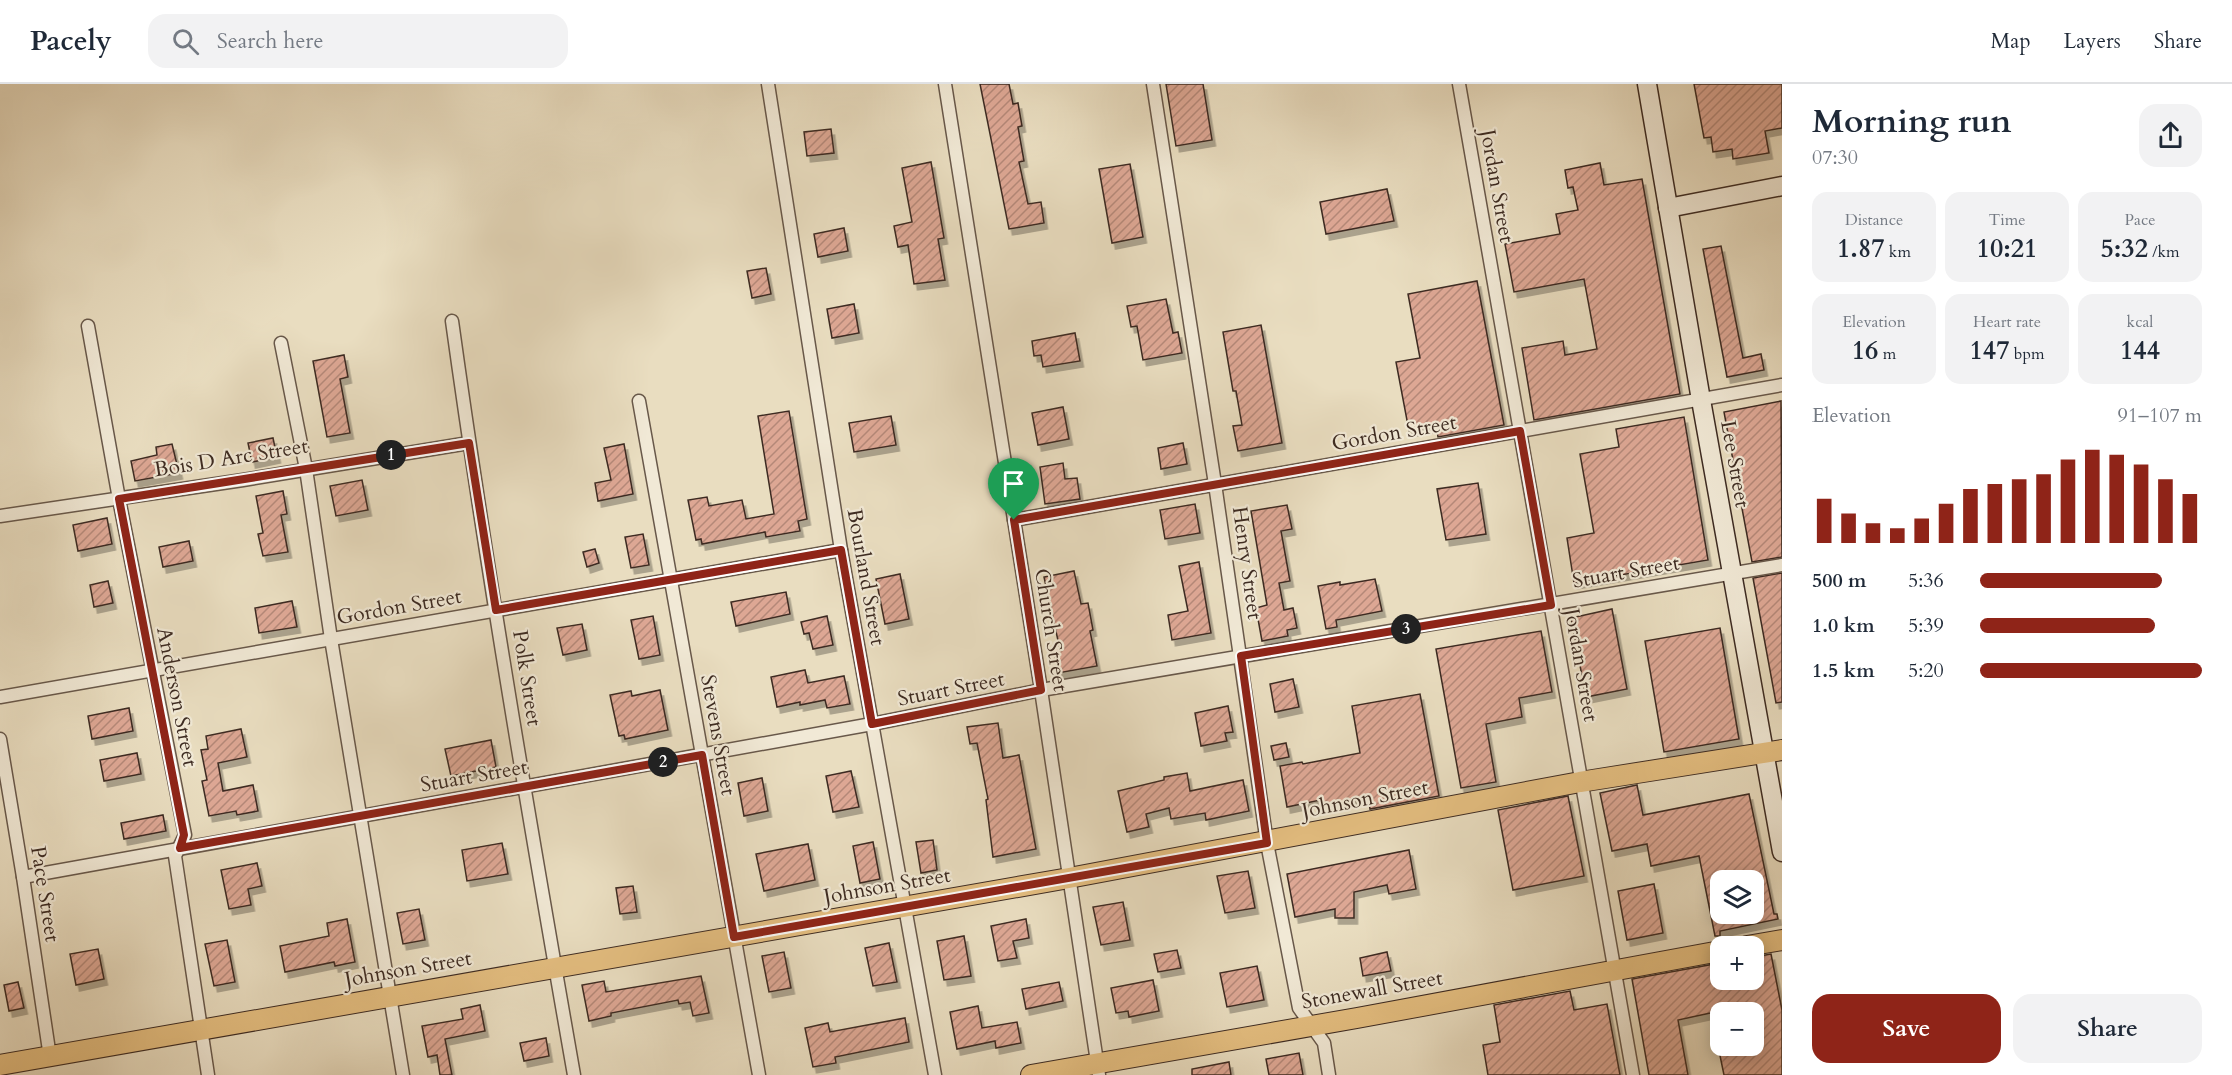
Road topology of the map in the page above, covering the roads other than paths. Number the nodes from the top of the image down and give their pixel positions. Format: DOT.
graph roads {
  1 [pos="768,84"];
  2 [pos="945,84"];
  3 [pos="1154,84"];
  4 [pos="1459,84"];
  5 [pos="1647,84"];
  6 [pos="1782,186"];
  7 [pos="1668,208"];
  8 [pos="452,321"];
  9 [pos="88,326"];
  10 [pos="281,343"];
  11 [pos="1782,385"];
  12 [pos="1701,400"];
  13 [pos="639,401"];
  14 [pos="1520,431"];
  15 [pos="469,443"];
  16 [pos="306,469"];
  17 [pos="1215,484"];
  18 [pos="119,499"];
  19 [pos="0,516"];
  20 [pos="1014,520"];
  21 [pos="841,550"];
  22 [pos="1782,566"];
  23 [pos="1732,574"];
  24 [pos="671,579"];
  25 [pos="1551,605"];
  26 [pos="496,610"];
  27 [pos="331,639"];
  28 [pos="1241,656"];
  29 [pos="152,670"];
  30 [pos="1041,690"];
  31 [pos="0,697"];
  32 [pos="872,724"];
  33 [pos="0,739"];
  34 [pos="1773,752"];
  35 [pos="702,755"];
  36 [pos="1581,782"];
  37 [pos="524,786"];
  38 [pos="360,816"];
  39 [pos="1267,843"];
  40 [pos="180,848"];
  41 [pos="1782,852"];
  42 [pos="23,877"];
  43 [pos="1069,878"];
  44 [pos="905,907"];
  45 [pos="734,937"];
  46 [pos="1782,940"];
  47 [pos="1764,943"];
  48 [pos="1710,953"];
  49 [pos="555,968"];
  50 [pos="1615,970"];
  51 [pos="390,997"];
  52 [pos="1312,1025"];
  53 [pos="201,1030"];
  54 [pos="50,1056"];
  55 [pos="0,1065"];
  56 [pos="1099,1069"];
  57 [pos="208,1075"];
  58 [pos="403,1075"];
  59 [pos="574,1075"];
  60 [pos="759,1075"];
  61 [pos="935,1075"];
  62 [pos="1031,1075"];
  63 [pos="1329,1075"];
  64 [pos="1633,1075"];
  1 -- 21 [label="street, Bourland Street"];
  2 -- 20 [label="street, Church Street"];
  3 -- 17 [label="street, Henry Street"];
  4 -- 14 [label="street, Jordan Street"];
  5 -- 7 [label="main road, Lee Street"];
  6 -- 7 [label="main road"];
  7 -- 12 [label="main road, Lee Street"];
  8 -- 15 [label="street, Polk Street"];
  9 -- 18 [label="street, Anderson Street"];
  10 -- 16 [label="street"];
  11 -- 12 [label="street, Gordon Street"];
  12 -- 14 [label="street, Gordon Street"];
  12 -- 23 [label="main road, Lee Street"];
  13 -- 24 [label="street, Stevens Street"];
  14 -- 17 [label="street, Gordon Street"];
  14 -- 25 [label="street, Jordan Street"];
  15 -- 16 [label="street, Bois D Arc Street"];
  15 -- 26 [label="street, Polk Street"];
  16 -- 18 [label="street, Bois D Arc Street"];
  16 -- 27 [label="street"];
  17 -- 20 [label="street, Gordon Street"];
  17 -- 28 [label="street, Henry Street"];
  18 -- 19 [label="street, Bois D Arc Street"];
  18 -- 29 [label="street, Anderson Street"];
  20 -- 30 [label="street, Church Street"];
  21 -- 24 [label="street, Gordon Street"];
  21 -- 32 [label="street, Bourland Street"];
  22 -- 23 [label="street, Stuart Street"];
  23 -- 25 [label="street, Stuart Street"];
  23 -- 34 [label="main road, Lee Street"];
  24 -- 26 [label="street, Gordon Street"];
  24 -- 35 [label="street, Stevens Street"];
  25 -- 28 [label="street, Stuart Street"];
  25 -- 36 [label="street, Jordan Street"];
  26 -- 27 [label="street, Gordon Street"];
  26 -- 37 [label="street, Polk Street"];
  27 -- 29 [label="street, Gordon Street"];
  27 -- 38 [label="street"];
  28 -- 30 [label="street, Stuart Street"];
  28 -- 39 [label="street, Henry Street"];
  29 -- 31 [label="street, Gordon Street"];
  29 -- 40 [label="street, Anderson Street"];
  30 -- 32 [label="street, Stuart Street"];
  30 -- 43 [label="street, Church Street"];
  32 -- 35 [label="street, Stuart Street"];
  32 -- 44 [label="street, Bourland Street"];
  33 -- 42 [label="street, Pace Street"];
  34 -- 36 [label="main road, Johnson Street"];
  34 -- 41 [label="main road, Lee Street"];
  35 -- 37 [label="street, Stuart Street"];
  35 -- 45 [label="street, Stevens Street"];
  36 -- 39 [label="main road, Johnson Street"];
  36 -- 50 [label="street, Jordan Street"];
  37 -- 38 [label="street, Stuart Street"];
  37 -- 49 [label="street, Polk Street"];
  38 -- 40 [label="street, Stuart Street"];
  38 -- 51 [label="street"];
  39 -- 43 [label="main road, Johnson Street"];
  39 -- 52 [label="street, Henry Street"];
  40 -- 42 [label="street, Stuart Street"];
  40 -- 53 [label="street, Anderson Street"];
  42 -- 54 [label="street, Pace Street"];
  43 -- 44 [label="main road, Johnson Street"];
  43 -- 56 [label="street, Church Street"];
  44 -- 45 [label="main road, Johnson Street"];
  44 -- 61 [label="street, Bourland Street"];
  45 -- 49 [label="main road, Johnson Street"];
  45 -- 60 [label="street, Stevens Street"];
  46 -- 47 [label="main road"];
  48 -- 50 [label="main road, Stonewall Street"];
  49 -- 51 [label="main road, Johnson Street"];
  49 -- 59 [label="street, Polk Street"];
  50 -- 52 [label="main road, Stonewall Street"];
  50 -- 64 [label="street, Jordan Street"];
  51 -- 53 [label="main road, Johnson Street"];
  51 -- 58 [label="street"];
  52 -- 56 [label="main road, Stonewall Street"];
  52 -- 63 [label="street, Henry Street"];
  53 -- 54 [label="main road, Johnson Street"];
  53 -- 57 [label="street, Anderson Street"];
  54 -- 55 [label="main road, Johnson Street"];
  56 -- 62 [label="main road, Stonewall Street"];
}
